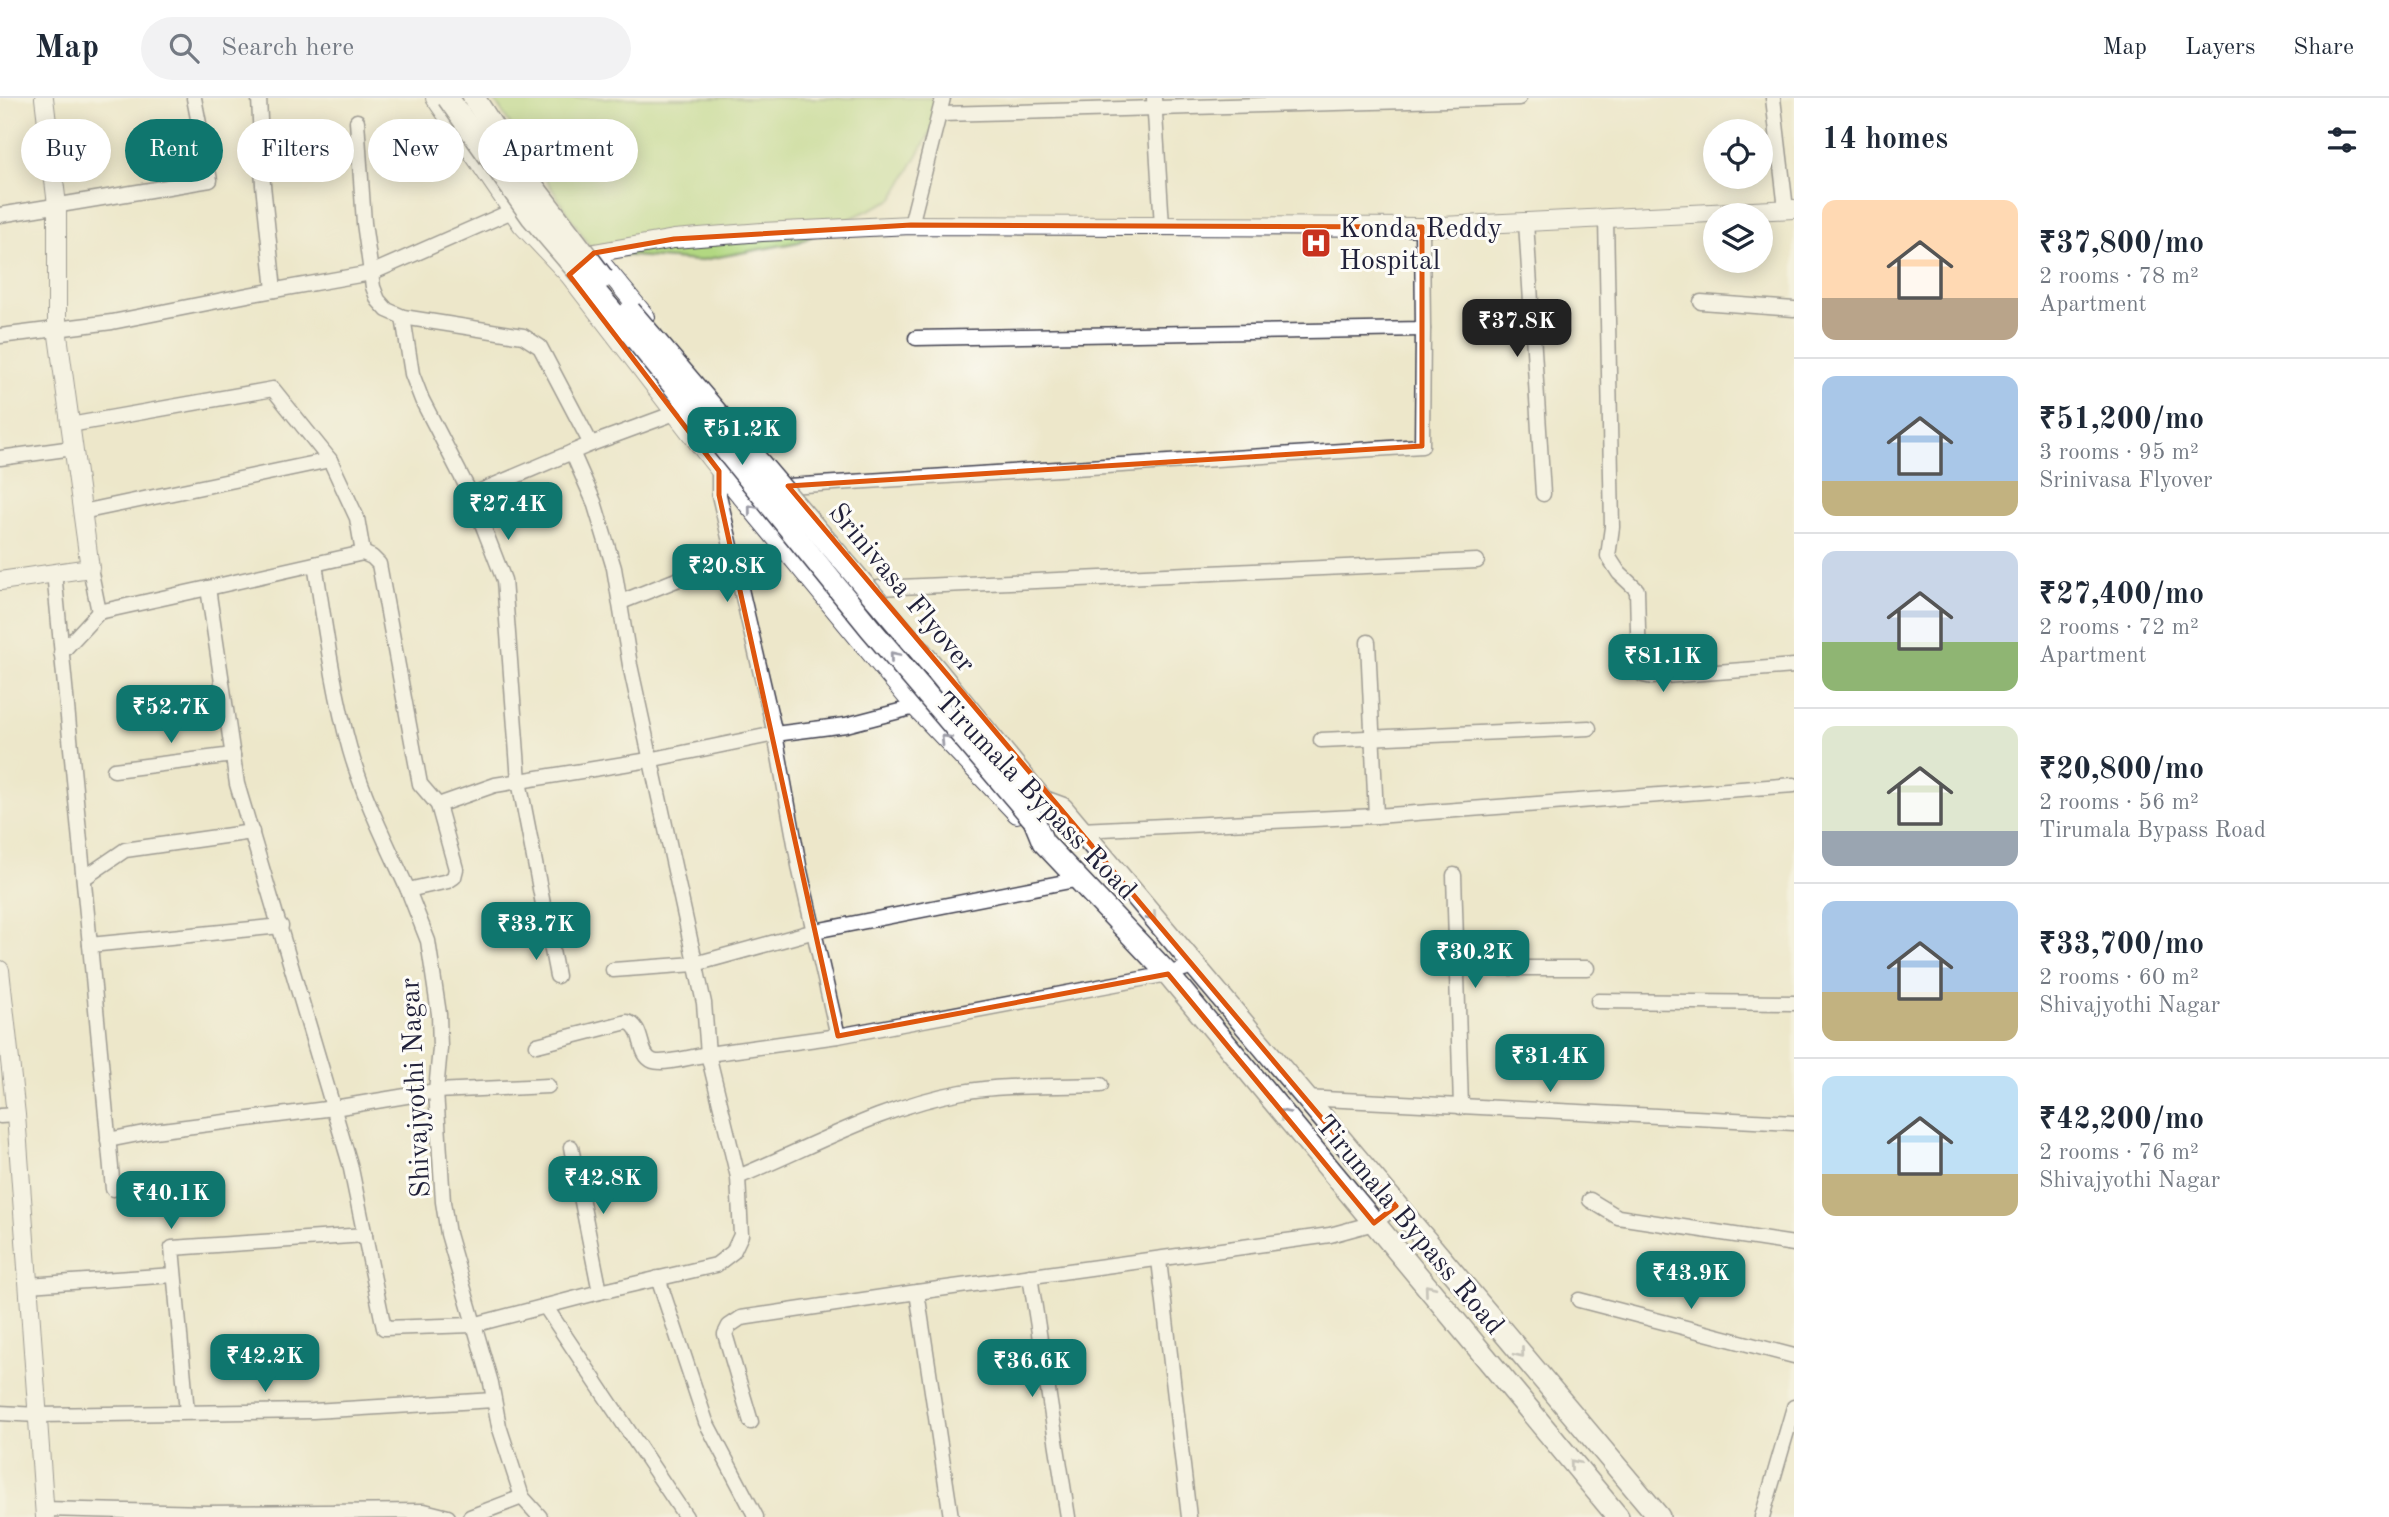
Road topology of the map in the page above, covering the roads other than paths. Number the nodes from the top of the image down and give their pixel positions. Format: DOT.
graph roads {
  1 [pos="44,98"];
  2 [pos="194,98"];
  3 [pos="259,98"];
  4 [pos="435,98"];
  5 [pos="448,98"];
  6 [pos="474,98"];
  7 [pos="484,98"];
  8 [pos="943,98"];
  9 [pos="1519,98"];
  10 [pos="1773,98"];
  11 [pos="1364,100"];
  12 [pos="1155,103"];
  13 [pos="940,114"];
  14 [pos="356,121"];
  15 [pos="57,205"];
  16 [pos="1790,209"];
  17 [pos="512,211"];
  18 [pos="0,215"];
  19 [pos="1606,218"];
  20 [pos="1526,222"];
  21 [pos="911,225"];
  22 [pos="1162,226"];
  23 [pos="1422,227"];
  24 [pos="594,253"];
  25 [pos="371,273"];
  26 [pos="569,275"];
  27 [pos="274,290"];
  28 [pos="1701,303"];
  29 [pos="1794,309"];
  30 [pos="403,317"];
  31 [pos="57,328"];
  32 [pos="1423,329"];
  33 [pos="0,336"];
  34 [pos="916,338"];
  35 [pos="675,413"];
  36 [pos="70,425"];
  37 [pos="591,444"];
  38 [pos="74,448"];
  39 [pos="572,452"];
  40 [pos="0,458"];
  41 [pos="330,460"];
  42 [pos="712,461"];
  43 [pos="788,486"];
  44 [pos="1543,494"];
  45 [pos="471,495"];
  46 [pos="82,512"];
  47 [pos="363,553"];
  48 [pos="734,557"];
  49 [pos="1477,561"];
  50 [pos="315,564"];
  51 [pos="90,568"];
  52 [pos="54,572"];
  53 [pos="0,581"];
  54 [pos="208,588"];
  55 [pos="878,588"];
  56 [pos="621,602"];
  57 [pos="99,612"];
  58 [pos="1368,642"];
  59 [pos="61,653"];
  60 [pos="1794,666"];
  61 [pos="915,707"];
  62 [pos="1589,729"];
  63 [pos="775,734"];
  64 [pos="1373,738"];
  65 [pos="1321,740"];
  66 [pos="233,755"];
  67 [pos="649,760"];
  68 [pos="114,770"];
  69 [pos="520,781"];
  70 [pos="1794,785"];
  71 [pos="438,805"];
  72 [pos="1046,810"];
  73 [pos="1376,816"];
  74 [pos="1080,830"];
  75 [pos="252,832"];
  76 [pos="1043,842"];
  77 [pos="1454,875"];
  78 [pos="84,878"];
  79 [pos="1080,880"];
  80 [pos="408,890"];
  81 [pos="281,926"];
  82 [pos="815,931"];
  83 [pos="90,945"];
  84 [pos="695,964"];
  85 [pos="1193,965"];
  86 [pos="1457,968"];
  87 [pos="1587,968"];
  88 [pos="0,970"];
  89 [pos="613,970"];
  90 [pos="1168,974"];
  91 [pos="557,976"];
  92 [pos="1598,1001"];
  93 [pos="1794,1003"];
  94 [pos="838,1036"];
  95 [pos="537,1045"];
  96 [pos="708,1054"];
  97 [pos="1101,1085"];
  98 [pos="548,1086"];
  99 [pos="436,1091"];
  100 [pos="1304,1098"];
  101 [pos="1461,1107"];
  102 [pos="334,1108"];
  103 [pos="8,1115"];
  104 [pos="1794,1123"];
  105 [pos="108,1140"];
  106 [pos="571,1147"];
  107 [pos="738,1177"];
  108 [pos="113,1189"];
  109 [pos="1590,1200"];
  110 [pos="1396,1206"];
  111 [pos="1374,1223"];
  112 [pos="365,1235"];
  113 [pos="1794,1244"];
  114 [pos="1159,1260"];
  115 [pos="174,1275"];
  116 [pos="1030,1276"];
  117 [pos="658,1278"];
  118 [pos="28,1285"];
  119 [pos="600,1292"];
  120 [pos="917,1292"];
  121 [pos="1579,1300"];
  122 [pos="545,1306"];
  123 [pos="472,1325"];
  124 [pos="1794,1356"];
  125 [pos="494,1400"];
  126 [pos="1794,1407"];
  127 [pos="187,1412"];
  128 [pos="0,1413"];
  129 [pos="38,1415"];
  130 [pos="751,1422"];
  131 [pos="522,1497"];
  132 [pos="45,1513"];
  133 [pos="247,1515"];
  134 [pos="350,1515"];
  135 [pos="448,1517"];
  136 [pos="470,1517"];
  137 [pos="540,1517"];
  138 [pos="686,1517"];
  139 [pos="756,1517"];
  140 [pos="951,1517"];
  141 [pos="1068,1517"];
  142 [pos="1189,1517"];
  143 [pos="1618,1517"];
  144 [pos="1659,1517"];
  145 [pos="1762,1517"];
  1 -- 15 [label="street"];
  2 -- 15 [label="street"];
  3 -- 27 [label="street"];
  4 -- 17 [label="street, Tirumala Bypass Road"];
  72 -- 5 [label="main road, Srinivasa Flyover, one-way, bridge"];
  6 -- 72 [label="main road, Srinivasa Flyover, bridge"];
  7 -- 24 [label="street, Tirumala Bypass Road"];
  8 -- 13 [label="street"];
  9 -- 11 [label="street"];
  10 -- 16 [label="street"];
  11 -- 12 [label="street"];
  12 -- 13 [label="street"];
  12 -- 22 [label="street"];
  13 -- 21 [label="street"];
  14 -- 25 [label="street"];
  15 -- 18 [label="street"];
  15 -- 31 [label="street"];
  16 -- 19 [label="street"];
  17 -- 25 [label="street"];
  17 -- 26 [label="street, Tirumala Bypass Road"];
  19 -- 20 [label="street"];
  19 -- 60 [label="street"];
  20 -- 23 [label="street"];
  20 -- 44 [label="street"];
  21 -- 22 [label="street"];
  21 -- 24 [label="street"];
  22 -- 23 [label="street"];
  23 -- 32 [label="street"];
  24 -- 26 [label="street"];
  24 -- 43 [label="street, Tirumala Bypass Road"];
  25 -- 27 [label="street"];
  25 -- 30 [label="street"];
  26 -- 35 [label="street, Tirumala Bypass Road"];
  27 -- 31 [label="street"];
  28 -- 29 [label="street"];
  30 -- 37 [label="street"];
  30 -- 45 [label="street"];
  31 -- 33 [label="street"];
  31 -- 36 [label="street"];
  32 -- 34 [label="street"];
  32 -- 43 [label="street"];
  35 -- 37 [label="street"];
  35 -- 42 [label="street, Tirumala Bypass Road"];
  36 -- 38 [label="street"];
  36 -- 41 [label="street"];
  37 -- 39 [label="street"];
  38 -- 40 [label="street"];
  38 -- 46 [label="street"];
  39 -- 45 [label="street"];
  39 -- 56 [label="street"];
  41 -- 46 [label="street"];
  41 -- 47 [label="street"];
  42 -- 48 [label="street"];
  61 -- 42 [label="street, Tirumala Bypass Road, one-way"];
  43 -- 55 [label="street, Tirumala Bypass Road"];
  45 -- 69 [label="street"];
  46 -- 51 [label="street"];
  47 -- 50 [label="street"];
  47 -- 71 [label="street"];
  48 -- 56 [label="street"];
  48 -- 63 [label="street"];
  49 -- 55 [label="street"];
  50 -- 54 [label="street"];
  50 -- 80 [label="street, Shivajyothi Nagar"];
  51 -- 52 [label="street"];
  51 -- 57 [label="street"];
  52 -- 53 [label="street"];
  52 -- 59 [label="street"];
  54 -- 57 [label="street"];
  54 -- 66 [label="street"];
  55 -- 72 [label="street, Tirumala Bypass Road"];
  56 -- 67 [label="street"];
  57 -- 59 [label="street"];
  58 -- 64 [label="street"];
  59 -- 78 [label="street"];
  61 -- 63 [label="street"];
  76 -- 61 [label="street, Tirumala Bypass Road, one-way"];
  62 -- 64 [label="street"];
  63 -- 67 [label="street"];
  63 -- 82 [label="street"];
  64 -- 65 [label="street"];
  64 -- 73 [label="street"];
  66 -- 68 [label="street"];
  66 -- 75 [label="street"];
  67 -- 69 [label="street"];
  67 -- 84 [label="street"];
  69 -- 71 [label="street"];
  69 -- 91 [label="street"];
  70 -- 73 [label="street"];
  71 -- 80 [label="street"];
  72 -- 74 [label="main road, Tirumala Bypass Road"];
  72 -- 76 [label="main road, Srinivasa Flyover"];
  73 -- 74 [label="street"];
  74 -- 85 [label="main road, Tirumala Bypass Road, one-way"];
  75 -- 78 [label="street"];
  75 -- 81 [label="street"];
  76 -- 79 [label="main road, Tirumala Bypass Road"];
  77 -- 86 [label="street"];
  78 -- 83 [label="street"];
  79 -- 82 [label="street"];
  79 -- 90 [label="main road, Tirumala Bypass Road"];
  80 -- 99 [label="street, Shivajyothi Nagar"];
  81 -- 83 [label="street"];
  81 -- 102 [label="street"];
  82 -- 84 [label="street"];
  82 -- 94 [label="street"];
  83 -- 105 [label="street"];
  84 -- 89 [label="street"];
  84 -- 96 [label="street"];
  85 -- 90 [label="street"];
  85 -- 100 [label="main road, Tirumala Bypass Road"];
  86 -- 87 [label="street"];
  86 -- 101 [label="street"];
  88 -- 103 [label="street"];
  90 -- 94 [label="street"];
  111 -- 90 [label="main road, Tirumala Bypass Road, one-way"];
  92 -- 93 [label="street"];
  94 -- 96 [label="street"];
  95 -- 96 [label="street"];
  96 -- 107 [label="street"];
  97 -- 107 [label="street"];
  98 -- 99 [label="street"];
  99 -- 102 [label="street"];
  99 -- 123 [label="street, Shivajyothi Nagar"];
  100 -- 101 [label="street"];
  100 -- 110 [label="main road, Tirumala Bypass Road"];
  101 -- 104 [label="street"];
  102 -- 105 [label="street"];
  102 -- 112 [label="street"];
  103 -- 118 [label="street"];
  105 -- 108 [label="street"];
  106 -- 119 [label="street"];
  107 -- 117 [label="street"];
  109 -- 113 [label="street"];
  110 -- 111 [label="street"];
  110 -- 144 [label="main road, Tirumala Bypass Road, one-way"];
  111 -- 114 [label="street"];
  143 -- 111 [label="main road, Tirumala Bypass Road, one-way"];
  112 -- 115 [label="street"];
  112 -- 123 [label="street"];
  114 -- 116 [label="street"];
  114 -- 142 [label="street"];
  115 -- 118 [label="street"];
  115 -- 127 [label="street"];
  116 -- 120 [label="street"];
  116 -- 141 [label="street"];
  117 -- 119 [label="street"];
  117 -- 139 [label="street"];
  118 -- 129 [label="street"];
  119 -- 122 [label="street"];
  120 -- 130 [label="street"];
  120 -- 140 [label="street"];
  121 -- 124 [label="street"];
  122 -- 123 [label="street"];
  122 -- 138 [label="street"];
  123 -- 125 [label="street, Shivajyothi Nagar"];
  125 -- 127 [label="street"];
  125 -- 131 [label="street, Shivajyothi Nagar"];
  126 -- 145 [label="street"];
  127 -- 129 [label="street"];
  128 -- 129 [label="street"];
  129 -- 132 [label="street"];
  131 -- 136 [label="street"];
  131 -- 137 [label="street"];
  132 -- 133 [label="street"];
  133 -- 134 [label="street"];
  134 -- 135 [label="street"];
}
